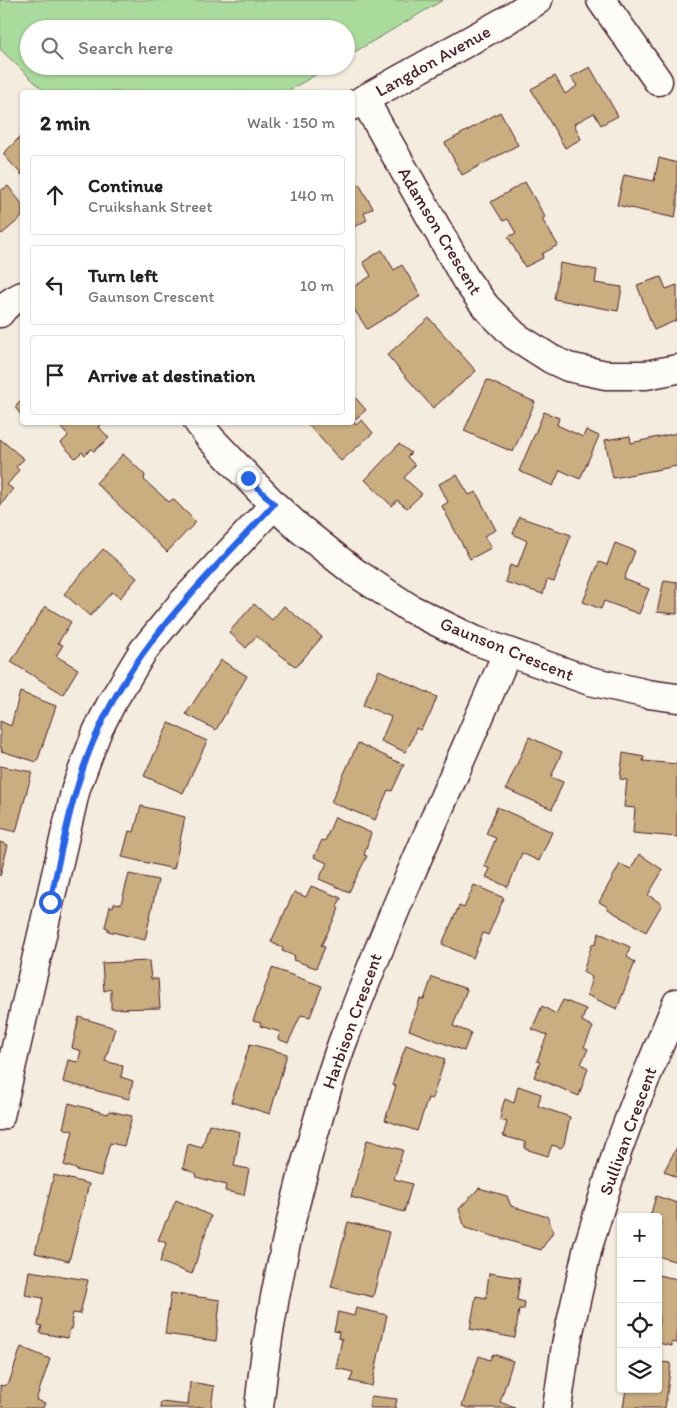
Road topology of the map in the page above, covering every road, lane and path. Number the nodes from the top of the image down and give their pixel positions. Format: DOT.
graph roads {
  1 [pos="538,0"];
  2 [pos="601,0"];
  3 [pos="658,81"];
  4 [pos="358,102"];
  5 [pos="18,304"];
  6 [pos="0,330"];
  7 [pos="677,369"];
  8 [pos="200,425"];
  9 [pos="274,504"];
  10 [pos="507,653"];
  11 [pos="677,698"];
  12 [pos="677,1003"];
  13 [pos="0,1116"];
  14 [pos="259,1408"];
  15 [pos="557,1408"];
  1 -- 4 [label="street, Langdon Avenue"];
  2 -- 3 [label="street"];
  4 -- 7 [label="street, Adamson Crescent"];
  5 -- 6 [label="street"];
  8 -- 9 [label="street, Gaunson Crescent"];
  9 -- 10 [label="street, Gaunson Crescent"];
  9 -- 13 [label="street"];
  10 -- 11 [label="street, Gaunson Crescent"];
  10 -- 14 [label="street, Harbison Crescent"];
  12 -- 15 [label="street, Sullivan Crescent"];
}
